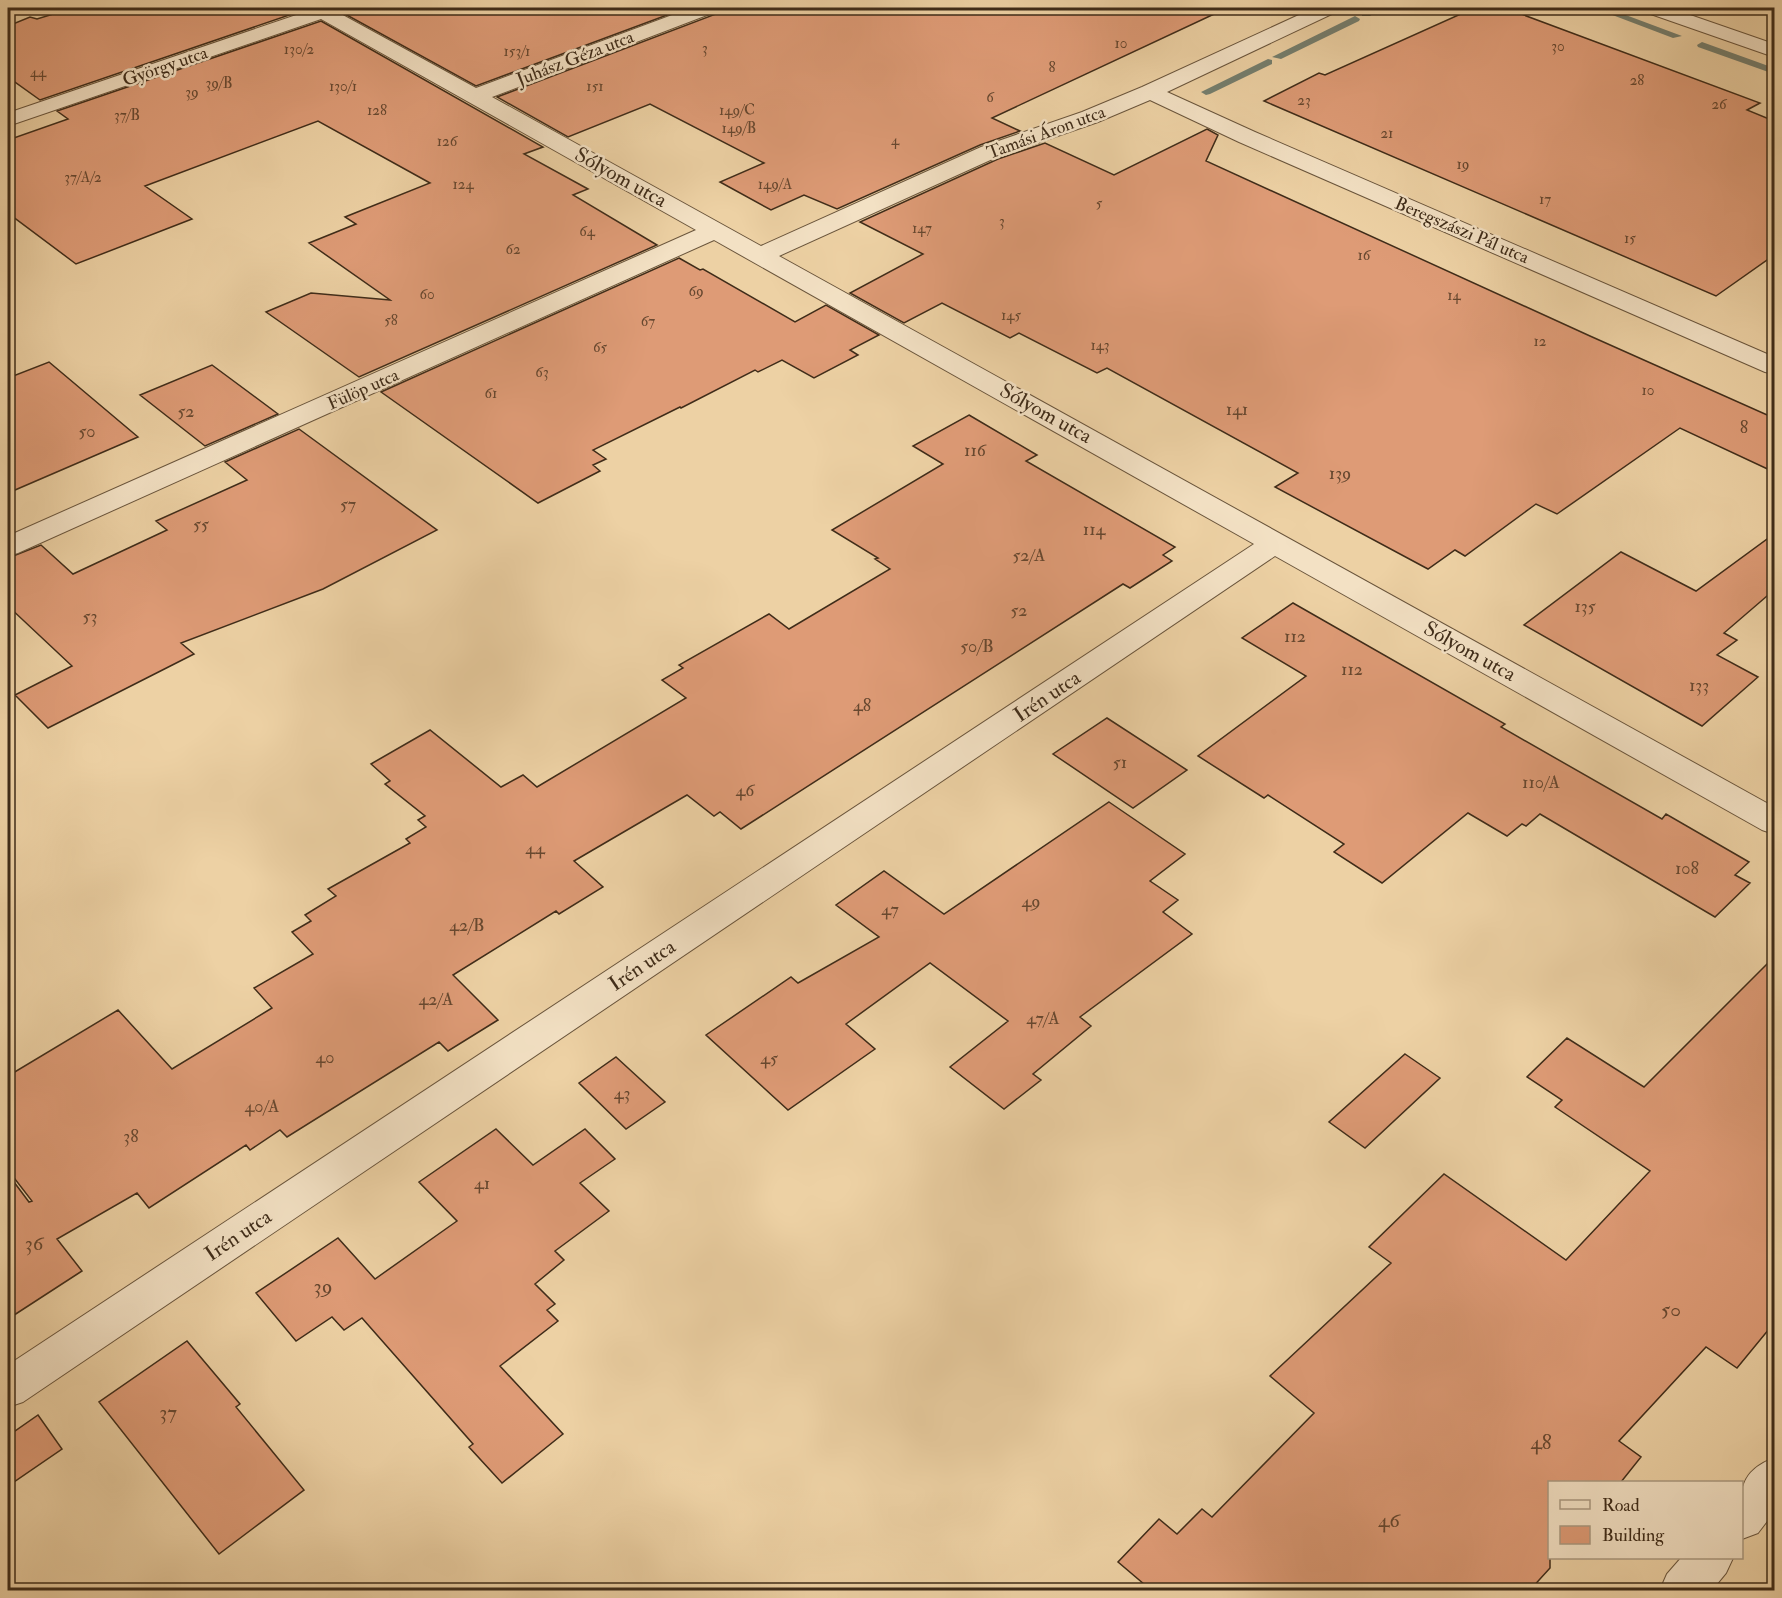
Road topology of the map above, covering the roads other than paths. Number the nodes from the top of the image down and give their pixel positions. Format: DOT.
graph roads {
  1 [pos="708,8"];
  2 [pos="1329,8"];
  3 [pos="1652,8"];
  4 [pos="320,10"];
  5 [pos="1774,51"];
  6 [pos="1150,92"];
  7 [pos="476,96"];
  8 [pos="8,120"];
  9 [pos="717,230"];
  10 [pos="762,255"];
  11 [pos="1774,366"];
  12 [pos="1276,542"];
  13 [pos="8,547"];
  14 [pos="1774,822"];
  15 [pos="8,1388"];
  16 [pos="1774,1478"];
  17 [pos="1743,1517"];
  18 [pos="1708,1559"];
  19 [pos="1683,1590"];
  1 -- 7 [label="street, Juhász Géza utca"];
  2 -- 6 [label="street, Tamási Áron utca"];
  3 -- 5 [label="street"];
  4 -- 7 [label="street, Sólyom utca"];
  4 -- 8 [label="street, György utca"];
  6 -- 10 [label="street, Tamási Áron utca"];
  6 -- 11 [label="street, Beregszászi Pál utca"];
  7 -- 9 [label="street, Sólyom utca"];
  9 -- 10 [label="street, Sólyom utca"];
  9 -- 13 [label="street, Fülöp utca"];
  10 -- 12 [label="street, Sólyom utca"];
  12 -- 14 [label="street, Sólyom utca"];
  12 -- 15 [label="street, Irén utca"];
  16 -- 17 [label="street"];
  18 -- 19 [label="street"];
}
